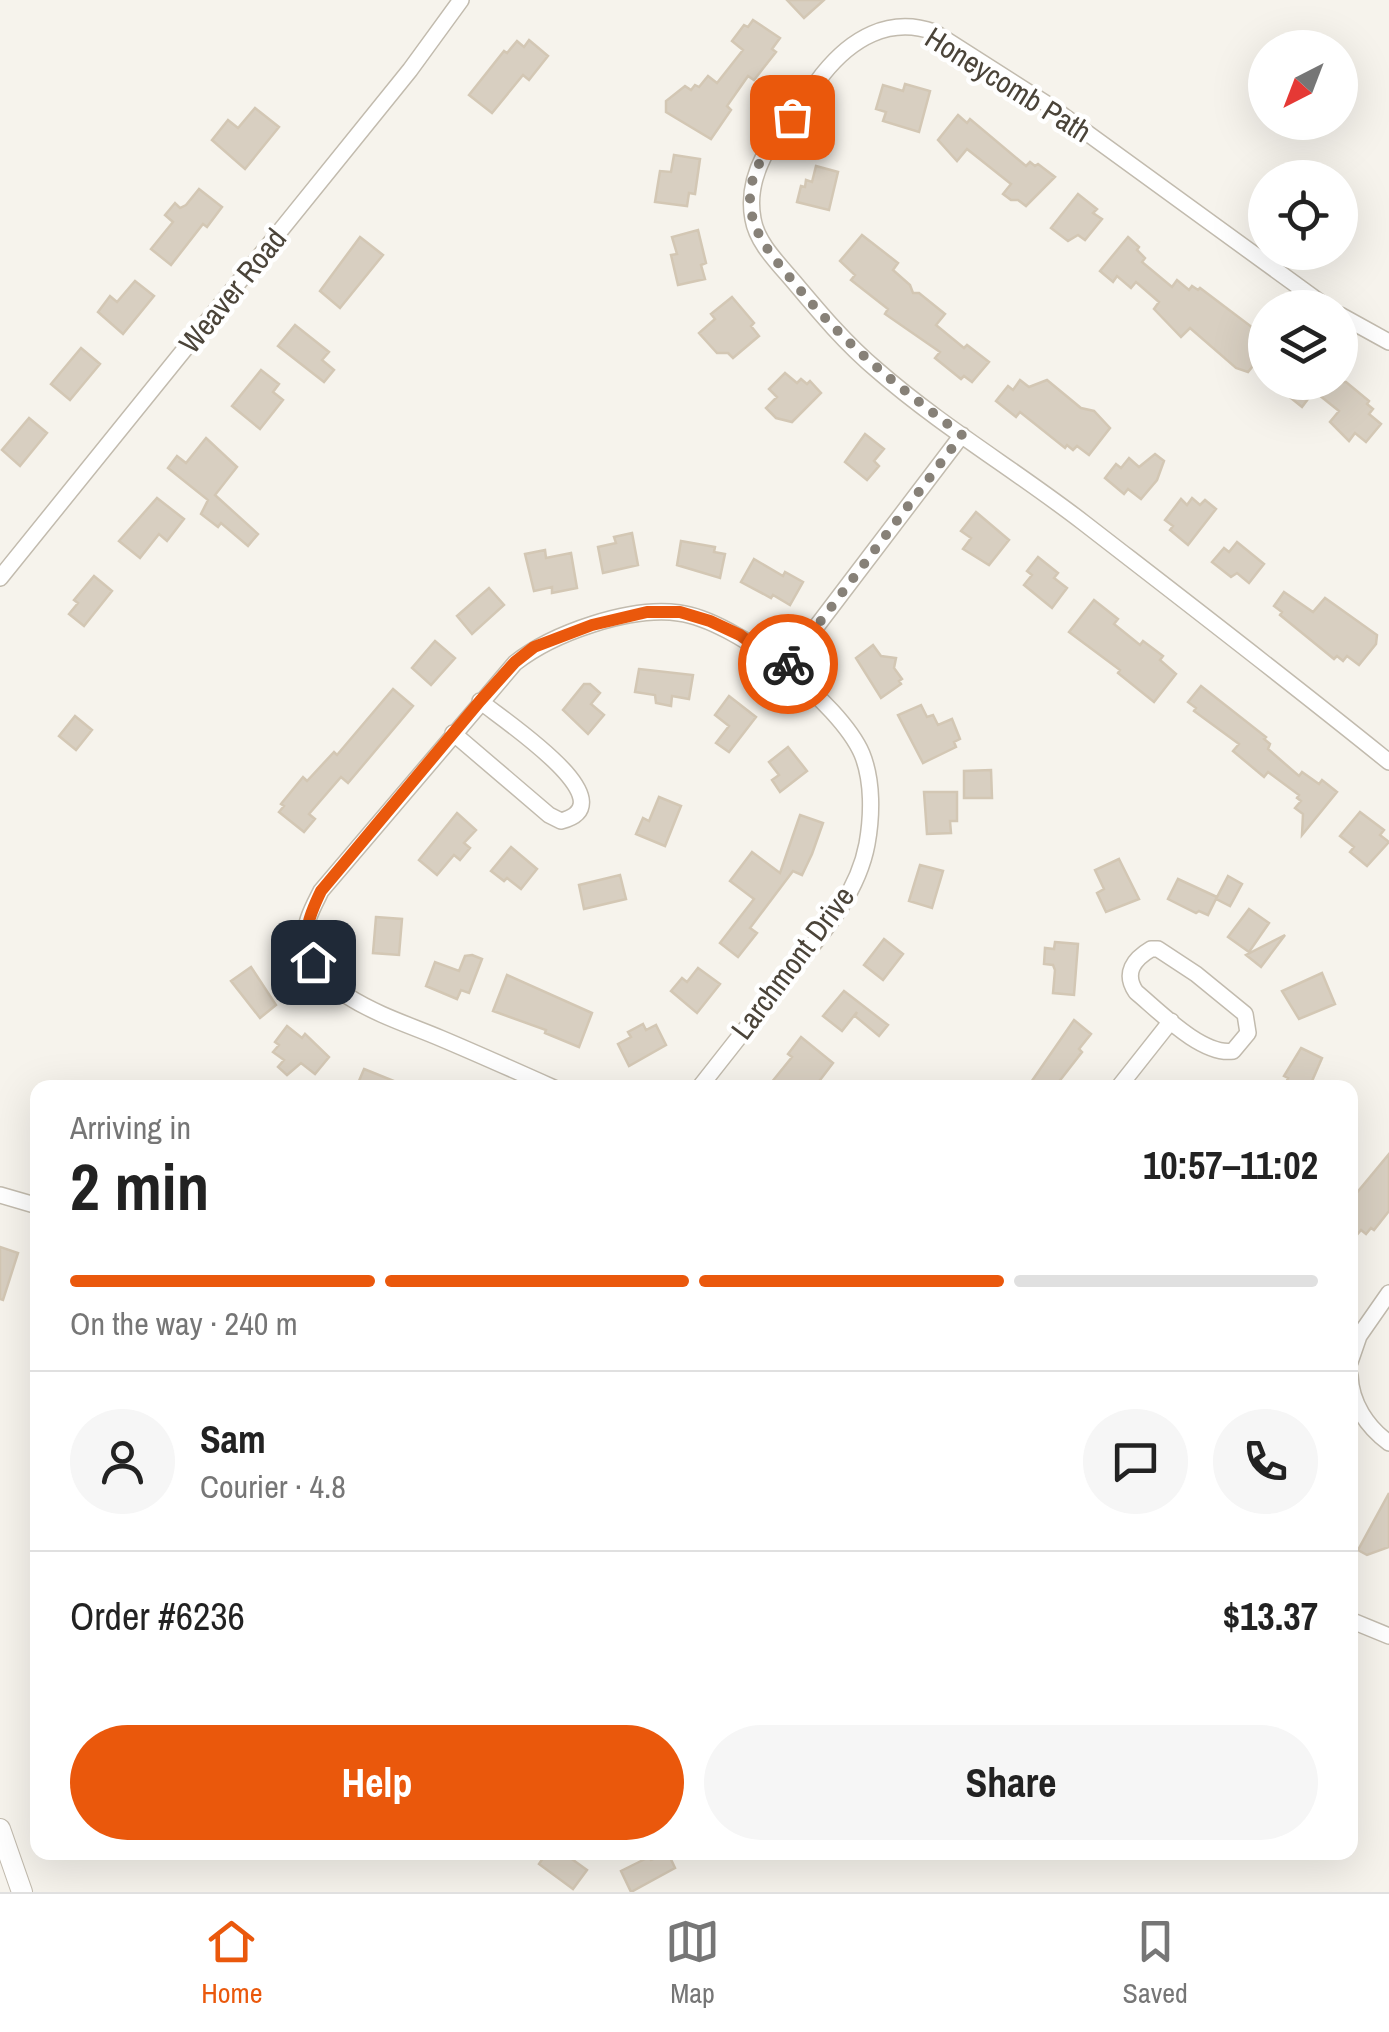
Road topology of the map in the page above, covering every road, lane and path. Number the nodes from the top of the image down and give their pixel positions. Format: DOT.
graph roads {
  1 [pos="461,0"];
  2 [pos="1303,290"];
  3 [pos="1358,325"];
  4 [pos="1389,342"];
  5 [pos="962,435"];
  6 [pos="0,578"];
  7 [pos="784,668"];
  8 [pos="480,701"];
  9 [pos="453,733"];
  10 [pos="1389,762"];
  11 [pos="1171,1022"];
  12 [pos="535,1080"];
  13 [pos="705,1080"];
  14 [pos="1124,1080"];
  15 [pos="0,1195"];
  16 [pos="30,1204"];
  17 [pos="1389,1293"];
  18 [pos="1358,1339"];
  19 [pos="1358,1406"];
  20 [pos="1389,1443"];
  21 [pos="1358,1623"];
  22 [pos="1389,1636"];
  23 [pos="0,1829"];
  24 [pos="22,1892"];
  1 -- 6 [label="street, Weaver Road"];
  2 -- 5 [label="street, Honeycomb Path"];
  3 -- 4 [label="street"];
  5 -- 7 [label="street"];
  5 -- 10 [label="street, Honeycomb Path"];
  7 -- 8 [label="street, Larchmont Drive"];
  7 -- 13 [label="street, Larchmont Drive"];
  8 -- 9 [label="street, Larchmont Drive"];
  8 -- 9 [label="street"];
  9 -- 12 [label="street, Larchmont Drive"];
  11 -- 11 [label="street"];
  11 -- 14 [label="street"];
  15 -- 16 [label="street"];
  17 -- 18 [label="street"];
  19 -- 20 [label="street"];
  21 -- 22 [label="street"];
  23 -- 24 [label="street"];
}
